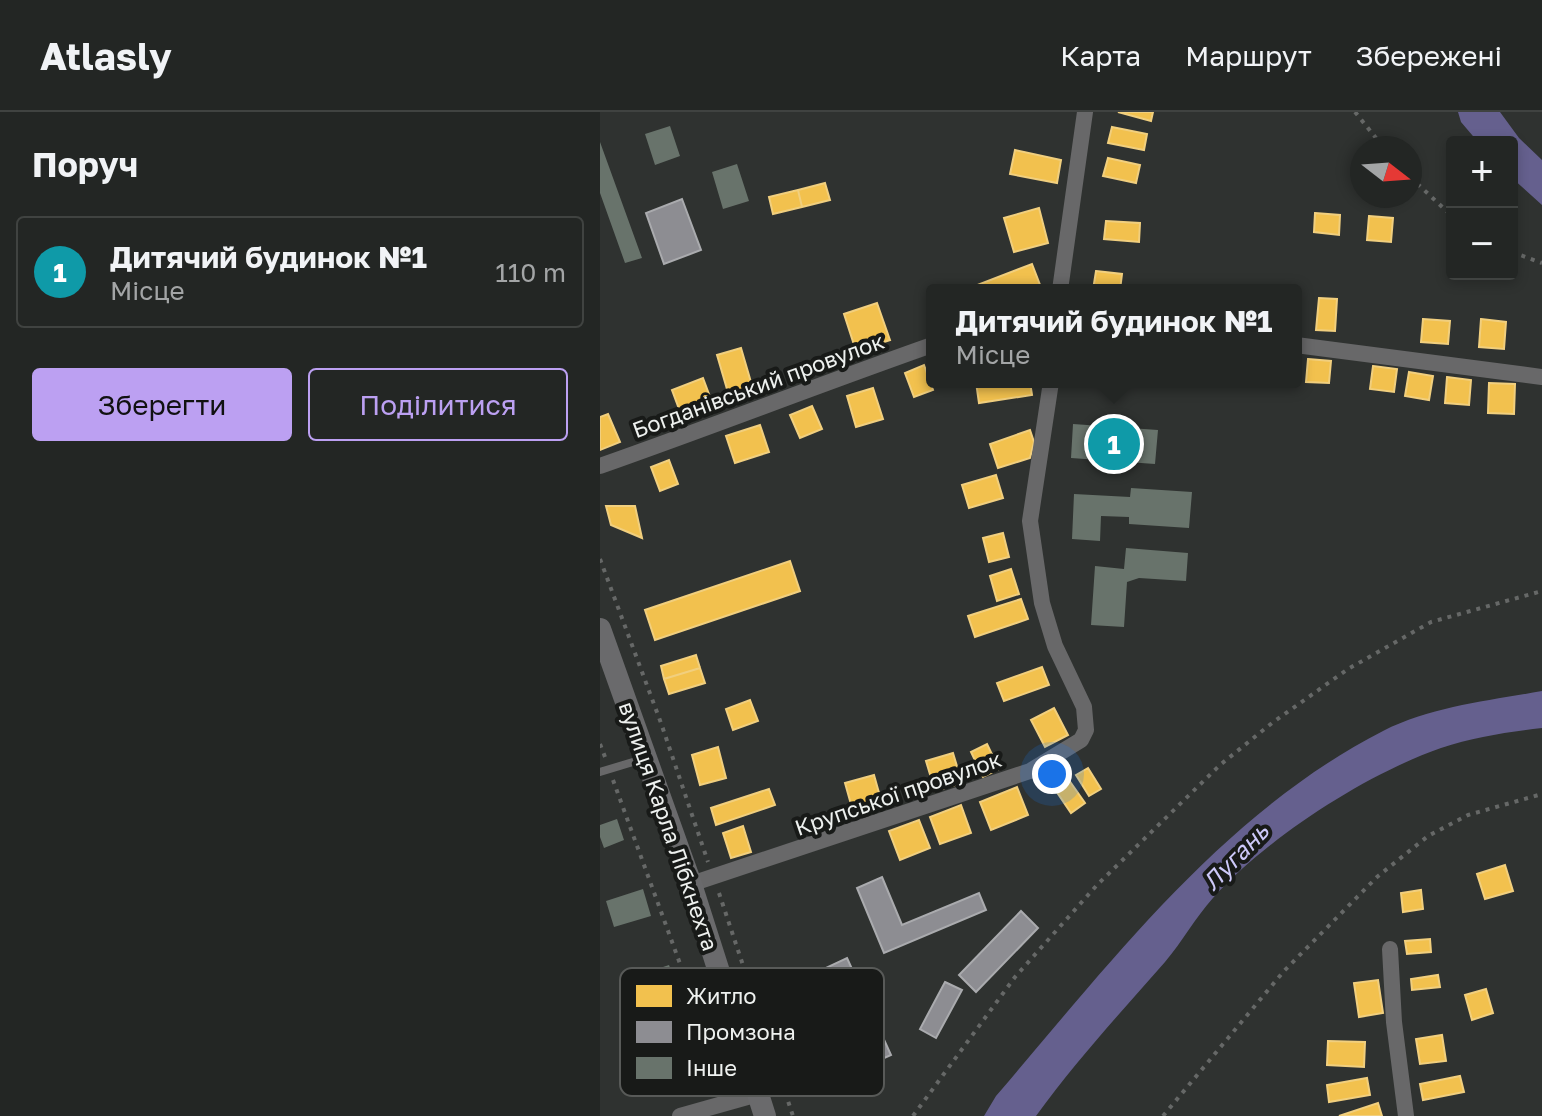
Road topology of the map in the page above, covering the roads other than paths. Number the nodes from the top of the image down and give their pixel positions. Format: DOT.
graph roads {
  1 [pos="1085,112"];
  2 [pos="1061,284"];
  3 [pos="1302,346"];
  4 [pos="926,347"];
  5 [pos="1542,377"];
  6 [pos="1050,388"];
  7 [pos="600,466"];
  8 [pos="600,629"];
  9 [pos="647,758"];
  10 [pos="605,771"];
  11 [pos="691,884"];
  12 [pos="1390,949"];
  13 [pos="718,968"];
  14 [pos="752,1096"];
  15 [pos="759,1096"];
  16 [pos="680,1116"];
  17 [pos="765,1116"];
  18 [pos="1406,1116"];
  1 -- 2 [label="street"];
  3 -- 5 [label="street"];
  4 -- 7 [label="street, Богданівський провулок"];
  6 -- 11 [label="street, Крупської провулок"];
  8 -- 9 [label="street, вулиця Карла Лібкнехта"];
  9 -- 10 [label="lane"];
  9 -- 11 [label="street, вулиця Карла Лібкнехта"];
  11 -- 13 [label="street, вулиця Карла Лібкнехта"];
  12 -- 18 [label="street"];
  14 -- 16 [label="street"];
  15 -- 17 [label="street, вулиця Карла Лібкнехта"];
}
